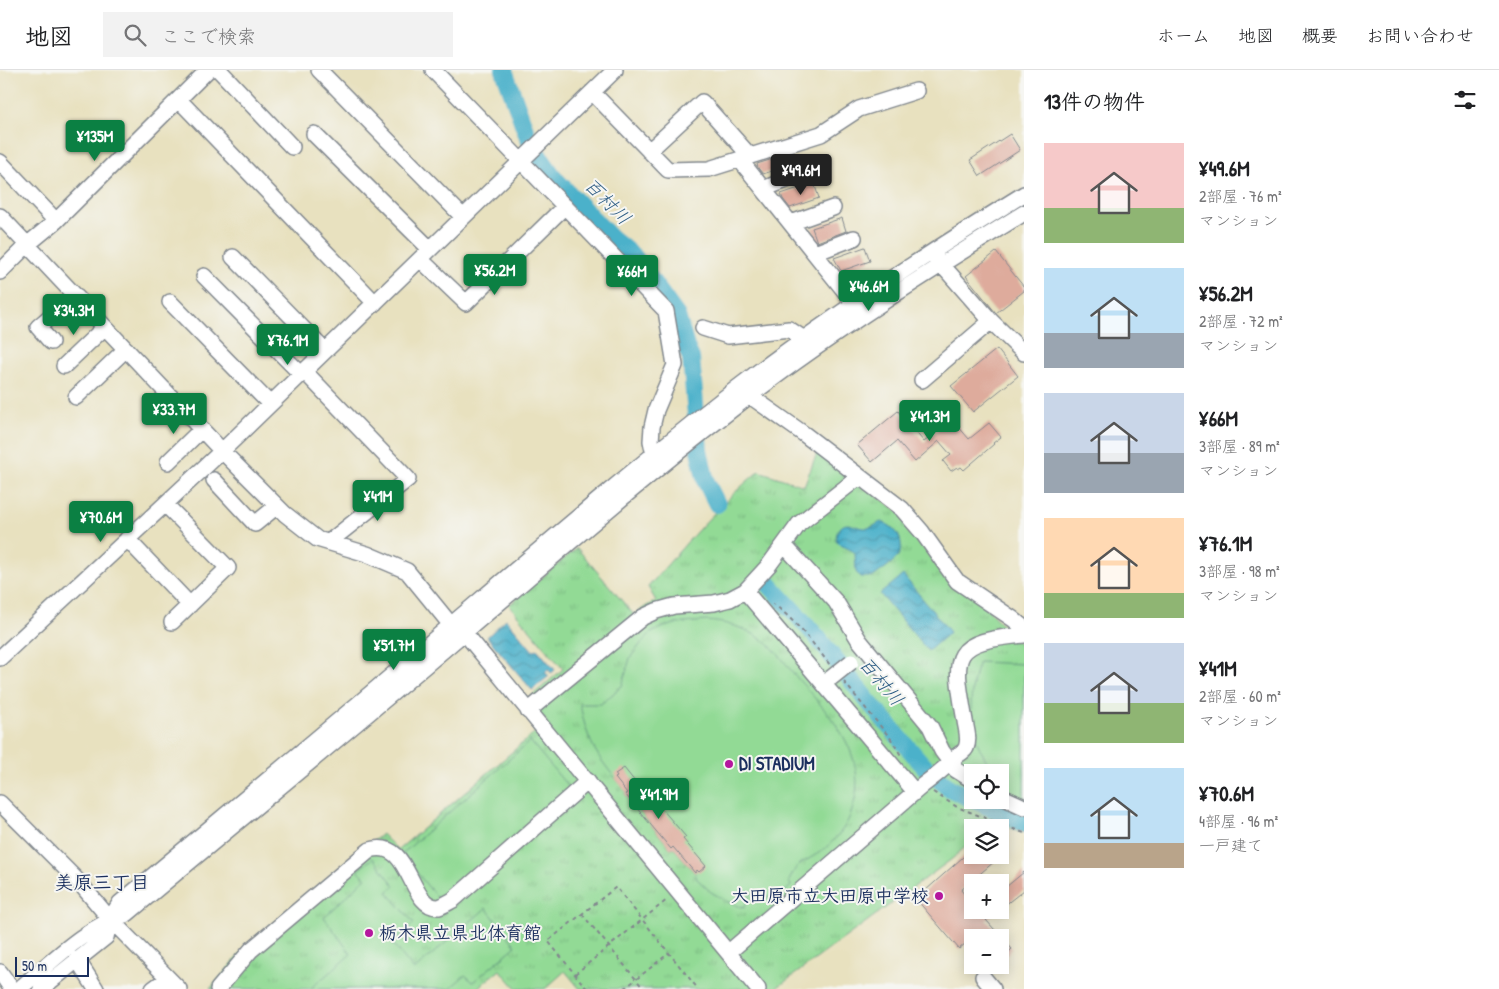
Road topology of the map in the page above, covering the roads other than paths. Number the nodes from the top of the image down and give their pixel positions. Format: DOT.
graph roads {
  1 [pos="208,70"];
  2 [pos="219,70"];
  3 [pos="320,70"];
  4 [pos="433,70"];
  5 [pos="615,70"];
  6 [pos="916,91"];
  7 [pos="592,92"];
  8 [pos="179,100"];
  9 [pos="314,134"];
  10 [pos="292,147"];
  11 [pos="649,151"];
  12 [pos="524,157"];
  13 [pos="747,160"];
  14 [pos="0,162"];
  15 [pos="802,174"];
  16 [pos="763,188"];
  17 [pos="1024,194"];
  18 [pos="565,206"];
  19 [pos="833,208"];
  20 [pos="1024,213"];
  21 [pos="0,216"];
  22 [pos="463,217"];
  23 [pos="56,220"];
  24 [pos="791,223"];
  25 [pos="854,238"];
  26 [pos="27,245"];
  27 [pos="815,253"];
  28 [pos="930,253"];
  29 [pos="425,254"];
  30 [pos="233,257"];
  31 [pos="942,263"];
  32 [pos="0,272"];
  33 [pos="204,276"];
  34 [pos="75,295"];
  35 [pos="170,302"];
  36 [pos="375,303"];
  37 [pos="855,304"];
  38 [pos="991,320"];
  39 [pos="105,327"];
  40 [pos="703,328"];
  41 [pos="804,339"];
  42 [pos="51,342"];
  43 [pos="126,349"];
  44 [pos="325,350"];
  45 [pos="1024,353"];
  46 [pos="64,366"];
  47 [pos="303,373"];
  48 [pos="922,380"];
  49 [pos="744,392"];
  50 [pos="76,397"];
  51 [pos="270,404"];
  52 [pos="202,429"];
  53 [pos="686,437"];
  54 [pos="222,451"];
  55 [pos="654,455"];
  56 [pos="168,462"];
  57 [pos="859,477"];
  58 [pos="214,480"];
  59 [pos="165,504"];
  60 [pos="277,506"];
  61 [pos="127,539"];
  62 [pos="329,542"];
  63 [pos="784,545"];
  64 [pos="745,591"];
  65 [pos="190,605"];
  66 [pos="172,622"];
  67 [pos="1024,628"];
  68 [pos="458,629"];
  69 [pos="1024,635"];
  70 [pos="867,649"];
  71 [pos="0,658"];
  72 [pos="828,681"];
  73 [pos="528,711"];
  74 [pos="951,764"];
  75 [pos="964,775"];
  76 [pos="588,781"];
  77 [pos="919,788"];
  78 [pos="1009,800"];
  79 [pos="0,803"];
  80 [pos="1024,807"];
  81 [pos="6,819"];
  82 [pos="110,919"];
  83 [pos="729,952"];
  84 [pos="77,959"];
  85 [pos="0,972"];
  86 [pos="983,977"];
  87 [pos="168,978"];
  88 [pos="14,987"];
  89 [pos="41,989"];
  90 [pos="96,989"];
  91 [pos="153,989"];
  92 [pos="179,989"];
  93 [pos="218,989"];
  94 [pos="758,989"];
  95 [pos="993,989"];
  1 -- 8 [label="street"];
  2 -- 10 [label="street"];
  3 -- 22 [label="street"];
  4 -- 12 [label="street"];
  5 -- 7 [label="street"];
  6 -- 13 [label="street"];
  7 -- 11 [label="street"];
  7 -- 12 [label="street"];
  8 -- 23 [label="street"];
  8 -- 36 [label="street"];
  9 -- 29 [label="street"];
  11 -- 13 [label="street"];
  11 -- 13 [label="street"];
  12 -- 18 [label="street"];
  12 -- 22 [label="street"];
  13 -- 16 [label="street"];
  14 -- 23 [label="street"];
  15 -- 16 [label="street"];
  16 -- 24 [label="street"];
  17 -- 28 [label="street"];
  18 -- 29 [label="street"];
  18 -- 55 [label="street"];
  19 -- 24 [label="street"];
  20 -- 31 [label="street"];
  21 -- 26 [label="street"];
  22 -- 29 [label="street"];
  23 -- 26 [label="street"];
  24 -- 27 [label="street"];
  25 -- 27 [label="street"];
  26 -- 32 [label="street"];
  26 -- 34 [label="street"];
  27 -- 37 [label="street"];
  28 -- 31 [label="street"];
  28 -- 37 [label="street"];
  29 -- 36 [label="street"];
  30 -- 44 [label="street"];
  31 -- 38 [label="street"];
  31 -- 49 [label="street"];
  33 -- 47 [label="street"];
  34 -- 39 [label="street"];
  34 -- 42 [label="street"];
  35 -- 51 [label="street"];
  36 -- 44 [label="street"];
  37 -- 41 [label="street"];
  38 -- 45 [label="street"];
  38 -- 48 [label="street"];
  39 -- 43 [label="street"];
  39 -- 46 [label="street"];
  40 -- 41 [label="street"];
  41 -- 49 [label="street"];
  43 -- 50 [label="street"];
  43 -- 52 [label="street"];
  44 -- 47 [label="street"];
  47 -- 51 [label="street"];
  47 -- 62 [label="street"];
  49 -- 53 [label="street"];
  49 -- 57 [label="street"];
  51 -- 54 [label="street"];
  52 -- 54 [label="street"];
  52 -- 56 [label="street"];
  53 -- 55 [label="street"];
  53 -- 68 [label="street"];
  54 -- 59 [label="street"];
  54 -- 60 [label="street"];
  55 -- 68 [label="street"];
  57 -- 63 [label="street"];
  57 -- 67 [label="street"];
  58 -- 60 [label="street"];
  59 -- 61 [label="street"];
  59 -- 65 [label="street"];
  60 -- 62 [label="street"];
  61 -- 65 [label="street"];
  61 -- 71 [label="street"];
  62 -- 68 [label="street"];
  63 -- 64 [label="street"];
  63 -- 70 [label="street"];
  64 -- 72 [label="street"];
  64 -- 73 [label="street"];
  65 -- 66 [label="street"];
  68 -- 73 [label="street"];
  68 -- 82 [label="street"];
  69 -- 74 [label="street"];
  70 -- 72 [label="street, bridge"];
  70 -- 74 [label="street"];
  72 -- 77 [label="street"];
  73 -- 76 [label="street"];
  74 -- 75 [label="street"];
  74 -- 77 [label="street"];
  76 -- 83 [label="street"];
  76 -- 93 [label="street"];
  77 -- 83 [label="street"];
  78 -- 80 [label="street"];
  79 -- 81 [label="street"];
  81 -- 82 [label="street"];
  82 -- 84 [label="street"];
  82 -- 87 [label="street"];
  82 -- 88 [label="street"];
  83 -- 94 [label="street"];
  84 -- 89 [label="street"];
  84 -- 90 [label="street"];
  85 -- 88 [label="street"];
  86 -- 95 [label="street"];
  87 -- 91 [label="street"];
  87 -- 92 [label="street"];
}
